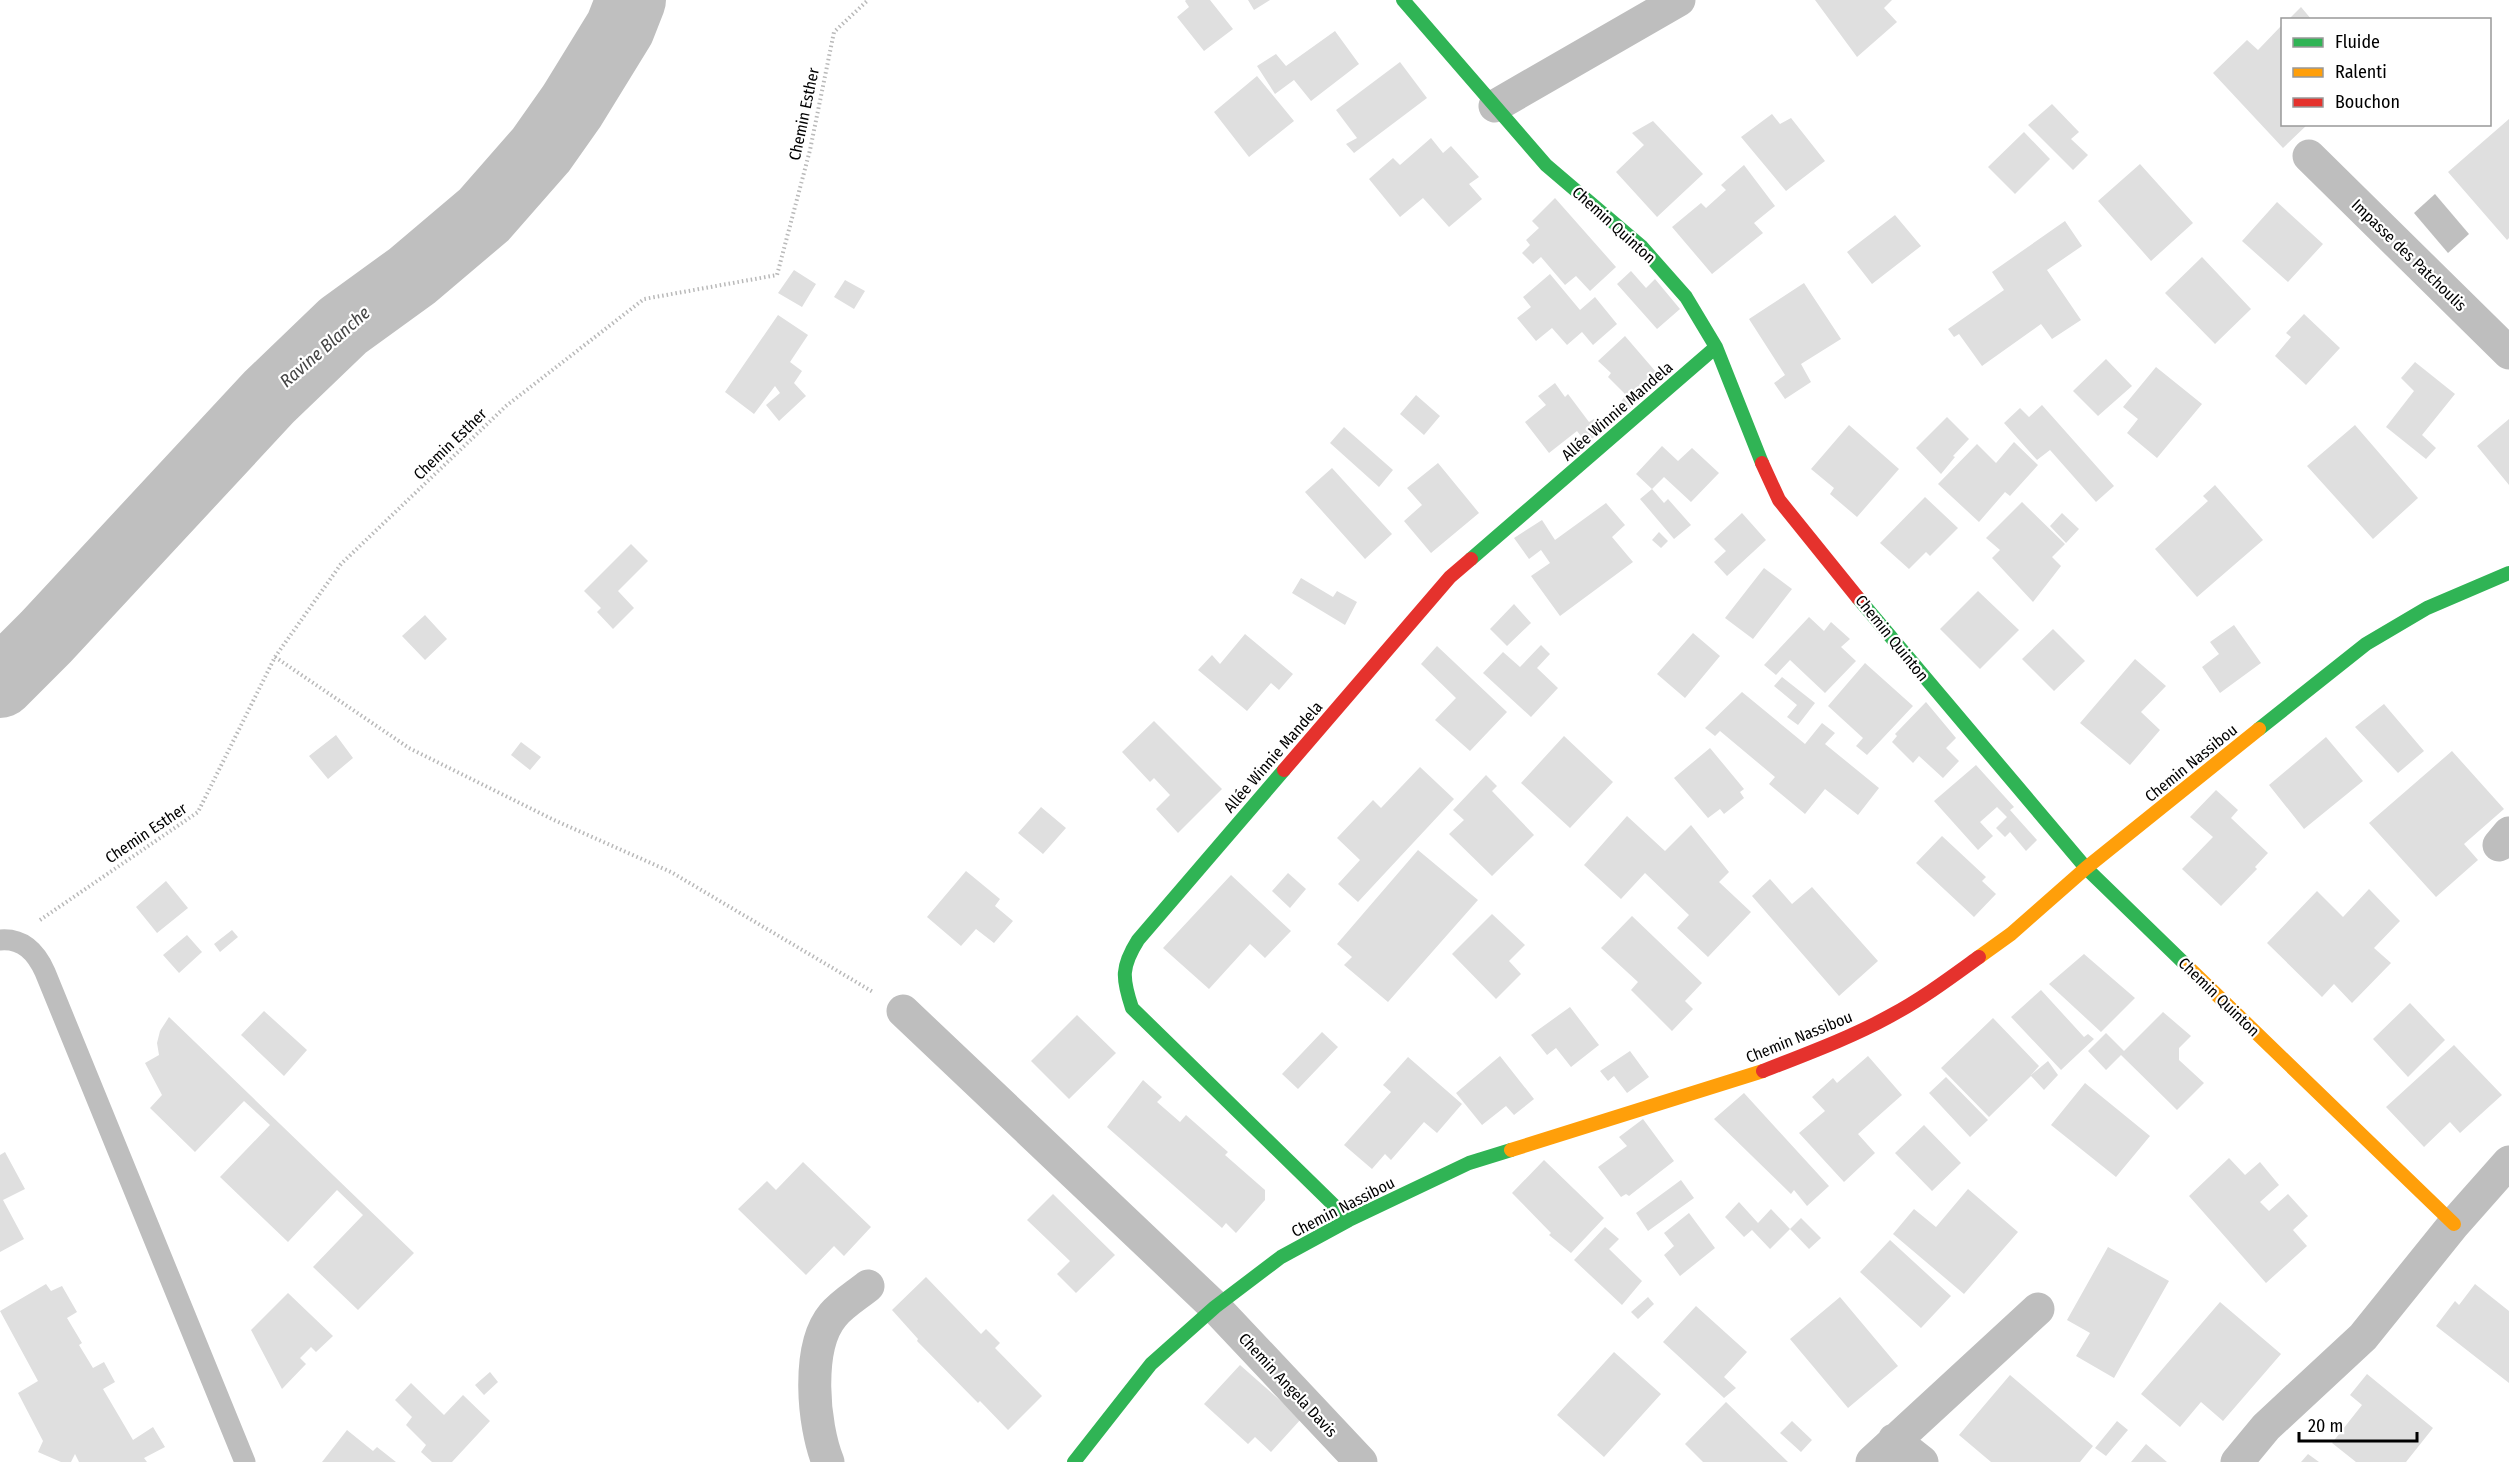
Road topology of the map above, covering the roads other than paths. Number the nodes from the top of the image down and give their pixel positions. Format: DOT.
graph roads {
  1 [pos="1403,0"];
  2 [pos="1679,0"];
  3 [pos="1494,106"];
  4 [pos="2309,156"];
  5 [pos="1716,347"];
  6 [pos="2509,353"];
  7 [pos="2509,573"];
  8 [pos="2086,868"];
  9 [pos="7,939"];
  10 [pos="903,1011"];
  11 [pos="2509,1162"];
  12 [pos="1349,1220"];
  13 [pos="2454,1224"];
  14 [pos="868,1286"];
  15 [pos="1215,1307"];
  16 [pos="2038,1309"];
  17 [pos="1883,1451"];
  18 [pos="826,1461"];
  19 [pos="245,1462"];
  20 [pos="1074,1462"];
  21 [pos="1361,1462"];
  22 [pos="1922,1462"];
  23 [pos="2237,1462"];
  1 -- 3 [label="street, Chemin Quinton"];
  2 -- 3 [label="street"];
  3 -- 5 [label="street, Chemin Quinton"];
  4 -- 6 [label="street, Impasse des Patchoulis"];
  5 -- 8 [label="street, Chemin Quinton"];
  5 -- 12 [label="street, Allée Winnie Mandela"];
  7 -- 8 [label="street, Chemin Nassibou"];
  8 -- 12 [label="street, Chemin Nassibou"];
  8 -- 13 [label="street, Chemin Quinton"];
  9 -- 19 [label="lane"];
  10 -- 15 [label="street, Chemin Angela Davis"];
  11 -- 13 [label="street"];
  12 -- 15 [label="street, Chemin Nassibou"];
  13 -- 23 [label="street"];
  14 -- 18 [label="street"];
  15 -- 20 [label="street, Chemin Nassibou"];
  15 -- 21 [label="street, Chemin Angela Davis"];
  16 -- 17 [label="street"];
  17 -- 22 [label="street"];
}
